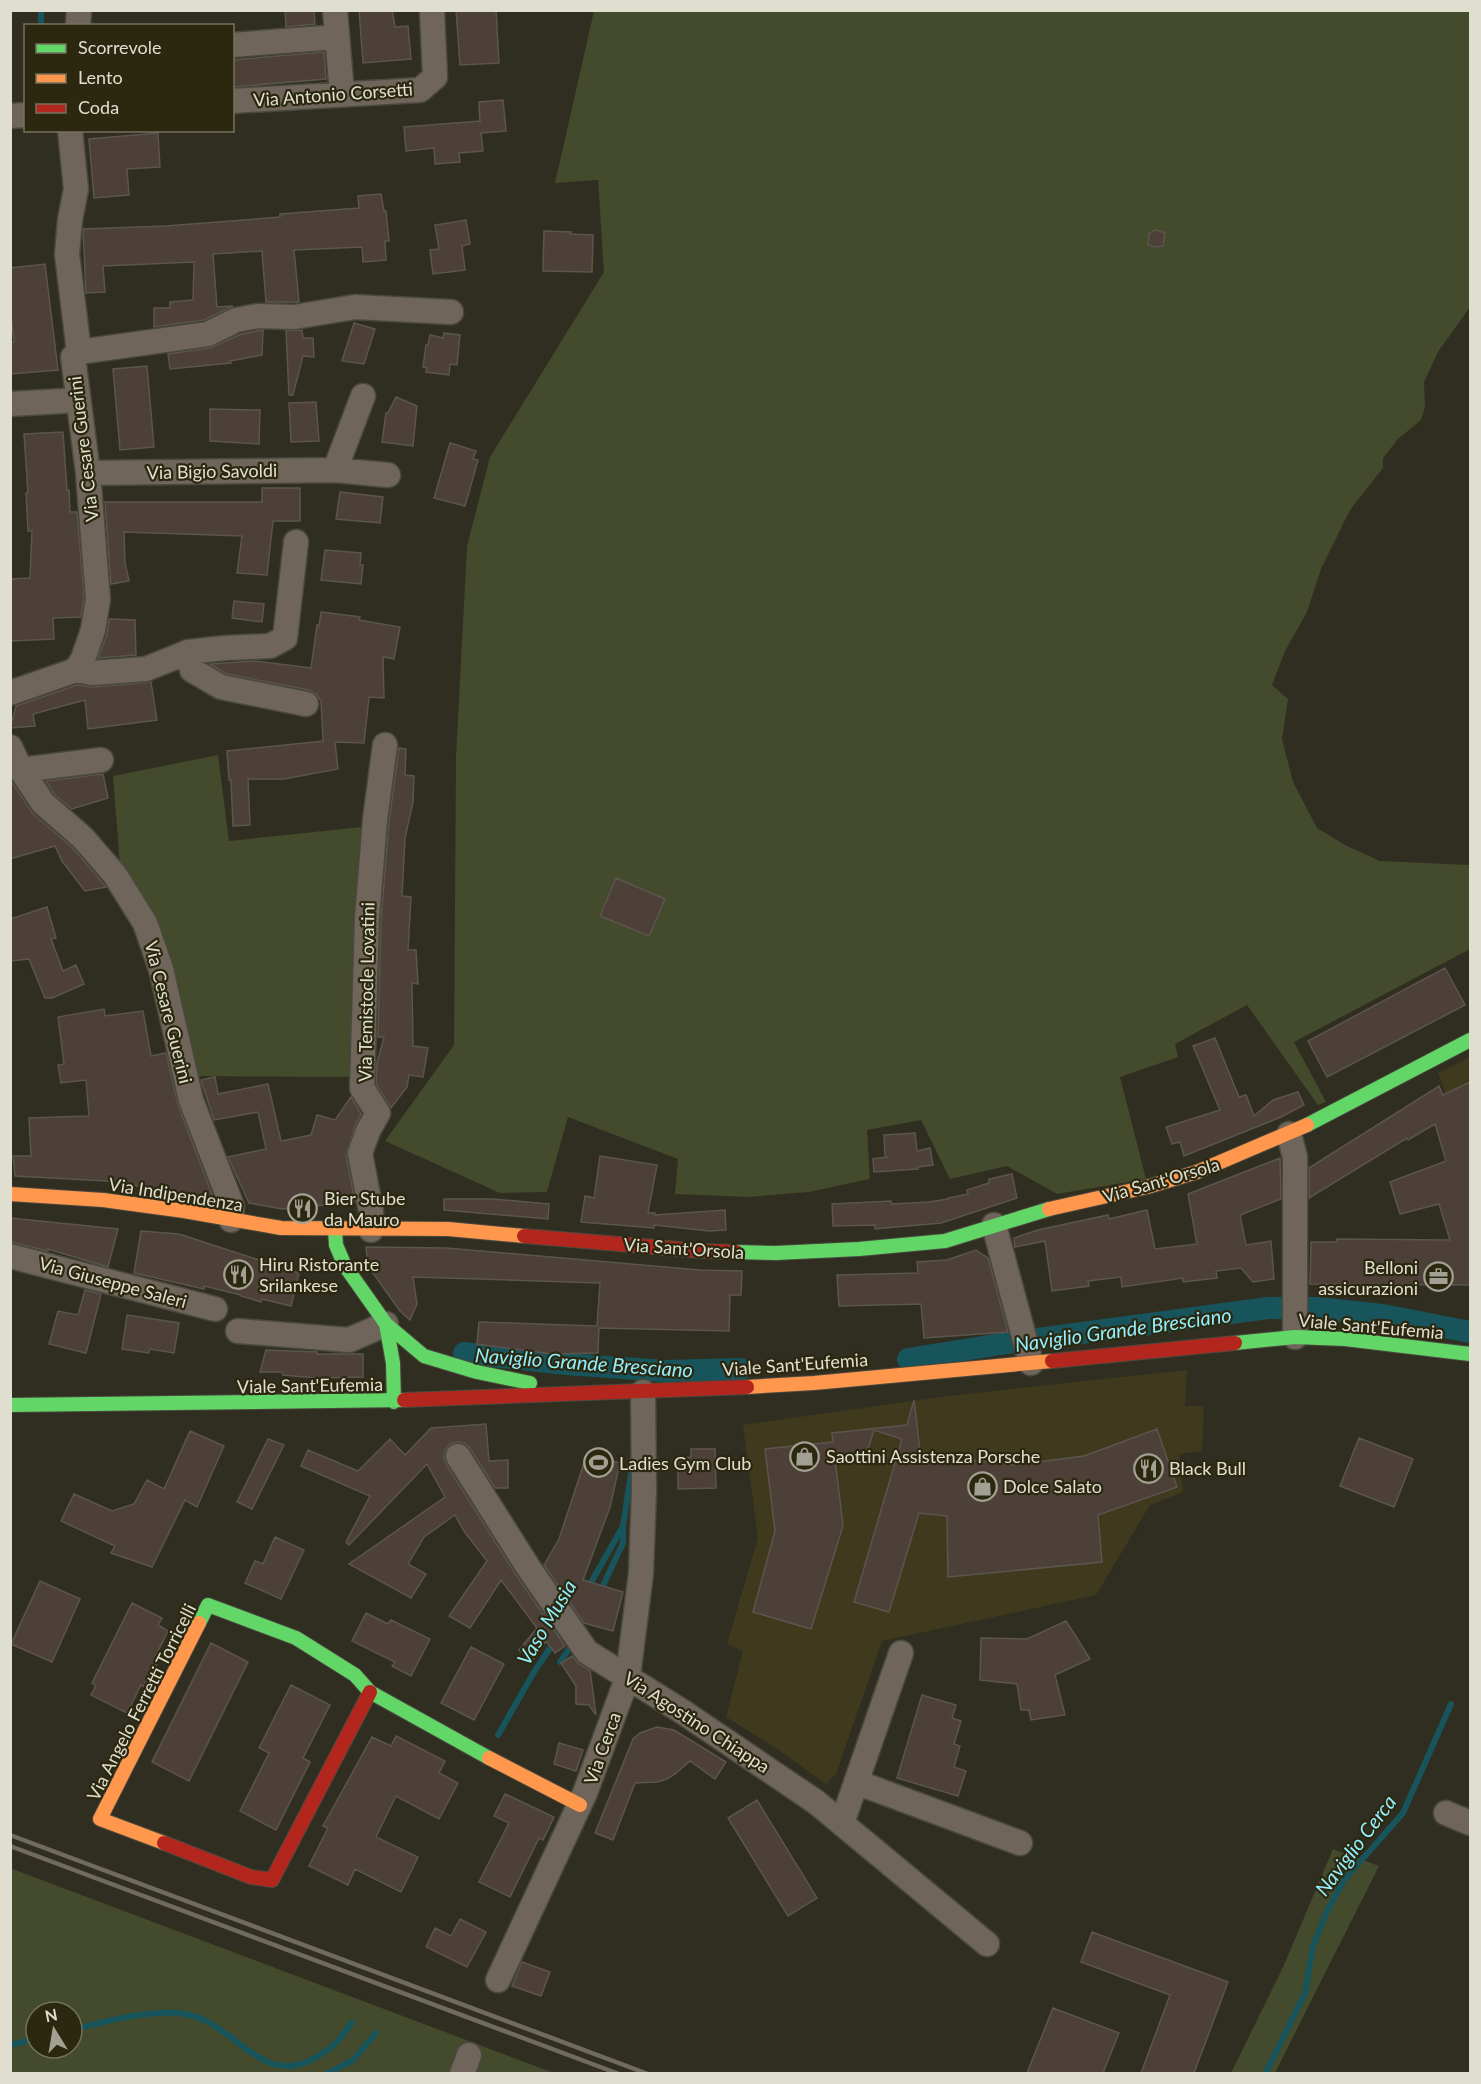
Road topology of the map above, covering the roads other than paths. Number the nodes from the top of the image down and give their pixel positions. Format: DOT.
graph roads {
  1 [pos="335,10"];
  2 [pos="432,10"];
  3 [pos="337,37"];
  4 [pos="234,45"];
  5 [pos="342,94"];
  6 [pos="234,101"];
  7 [pos="70,132"];
  8 [pos="451,312"];
  9 [pos="79,352"];
  10 [pos="363,396"];
  11 [pos="63,401"];
  12 [pos="10,404"];
  13 [pos="335,470"];
  14 [pos="88,473"];
  15 [pos="388,475"];
  16 [pos="296,542"];
  17 [pos="188,652"];
  18 [pos="76,670"];
  19 [pos="11,691"];
  20 [pos="306,704"];
  21 [pos="385,745"];
  22 [pos="10,747"];
  23 [pos="101,760"];
  24 [pos="21,770"];
  25 [pos="1470,1040"];
  26 [pos="1289,1134"];
  27 [pos="10,1194"];
  28 [pos="231,1220"];
  29 [pos="994,1225"];
  30 [pos="335,1230"];
  31 [pos="371,1230"];
  32 [pos="10,1256"];
  33 [pos="215,1309"];
  34 [pos="386,1324"];
  35 [pos="1295,1330"];
  36 [pos="238,1331"];
  37 [pos="1028,1347"];
  38 [pos="1470,1354"];
  39 [pos="643,1392"];
  40 [pos="578,1393"];
  41 [pos="394,1402"];
  42 [pos="10,1404"];
  43 [pos="458,1456"];
  44 [pos="901,1653"];
  45 [pos="628,1676"];
  46 [pos="370,1692"];
  47 [pos="856,1782"];
  48 [pos="580,1805"];
  49 [pos="1446,1814"];
  50 [pos="842,1823"];
  51 [pos="1470,1823"];
  52 [pos="1020,1843"];
  53 [pos="987,1944"];
  54 [pos="498,1980"];
  1 -- 3 [label="street"];
  2 -- 5 [label="street, Via Antonio Corsetti"];
  3 -- 4 [label="street"];
  3 -- 5 [label="street"];
  5 -- 6 [label="street, Via Antonio Corsetti"];
  7 -- 9 [label="street"];
  8 -- 9 [label="street, Via Cesare Guerini"];
  9 -- 14 [label="street, Via Cesare Guerini"];
  10 -- 13 [label="street"];
  11 -- 12 [label="street"];
  13 -- 14 [label="street, Via Bigio Savoldi"];
  13 -- 15 [label="street, Via Bigio Savoldi"];
  14 -- 18 [label="street, Via Cesare Guerini"];
  16 -- 17 [label="street"];
  17 -- 18 [label="street"];
  17 -- 20 [label="street"];
  18 -- 19 [label="street"];
  21 -- 31 [label="street, Via Temistocle Lovatini"];
  22 -- 24 [label="street, Via Cesare Guerini"];
  23 -- 24 [label="street"];
  24 -- 28 [label="street, Via Cesare Guerini"];
  25 -- 26 [label="street, Via Sant'Orsola"];
  26 -- 29 [label="street, Via Sant'Orsola"];
  26 -- 35 [label="street"];
  27 -- 28 [label="street, Via Indipendenza"];
  28 -- 30 [label="street, Via Indipendenza"];
  29 -- 31 [label="street, Via Sant'Orsola"];
  29 -- 37 [label="street"];
  30 -- 31 [label="street, Via Indipendenza"];
  30 -- 34 [label="street"];
  32 -- 33 [label="street, Via Giuseppe Saleri"];
  34 -- 36 [label="street"];
  34 -- 40 [label="street"];
  34 -- 41 [label="street"];
  35 -- 37 [label="street, Viale Sant'Eufemia"];
  35 -- 38 [label="street, Viale Sant'Eufemia"];
  37 -- 39 [label="street, Viale Sant'Eufemia"];
  39 -- 40 [label="street, Viale Sant'Eufemia"];
  39 -- 45 [label="street, Via Cerca"];
  40 -- 41 [label="street, Viale Sant'Eufemia"];
  41 -- 42 [label="street, Viale Sant'Eufemia"];
  43 -- 45 [label="street, Via Agostino Chiappa"];
  44 -- 47 [label="street"];
  45 -- 48 [label="street, Via Cerca"];
  45 -- 50 [label="street, Via Agostino Chiappa"];
  46 -- 46 [label="street, Via Angelo Ferretti Torricelli"];
  46 -- 48 [label="street, Via Angelo Ferretti Torricelli"];
  47 -- 50 [label="street"];
  47 -- 52 [label="street"];
  48 -- 54 [label="street, Via Cerca"];
  49 -- 51 [label="street"];
  50 -- 53 [label="street, Via Agostino Chiappa"];
}
